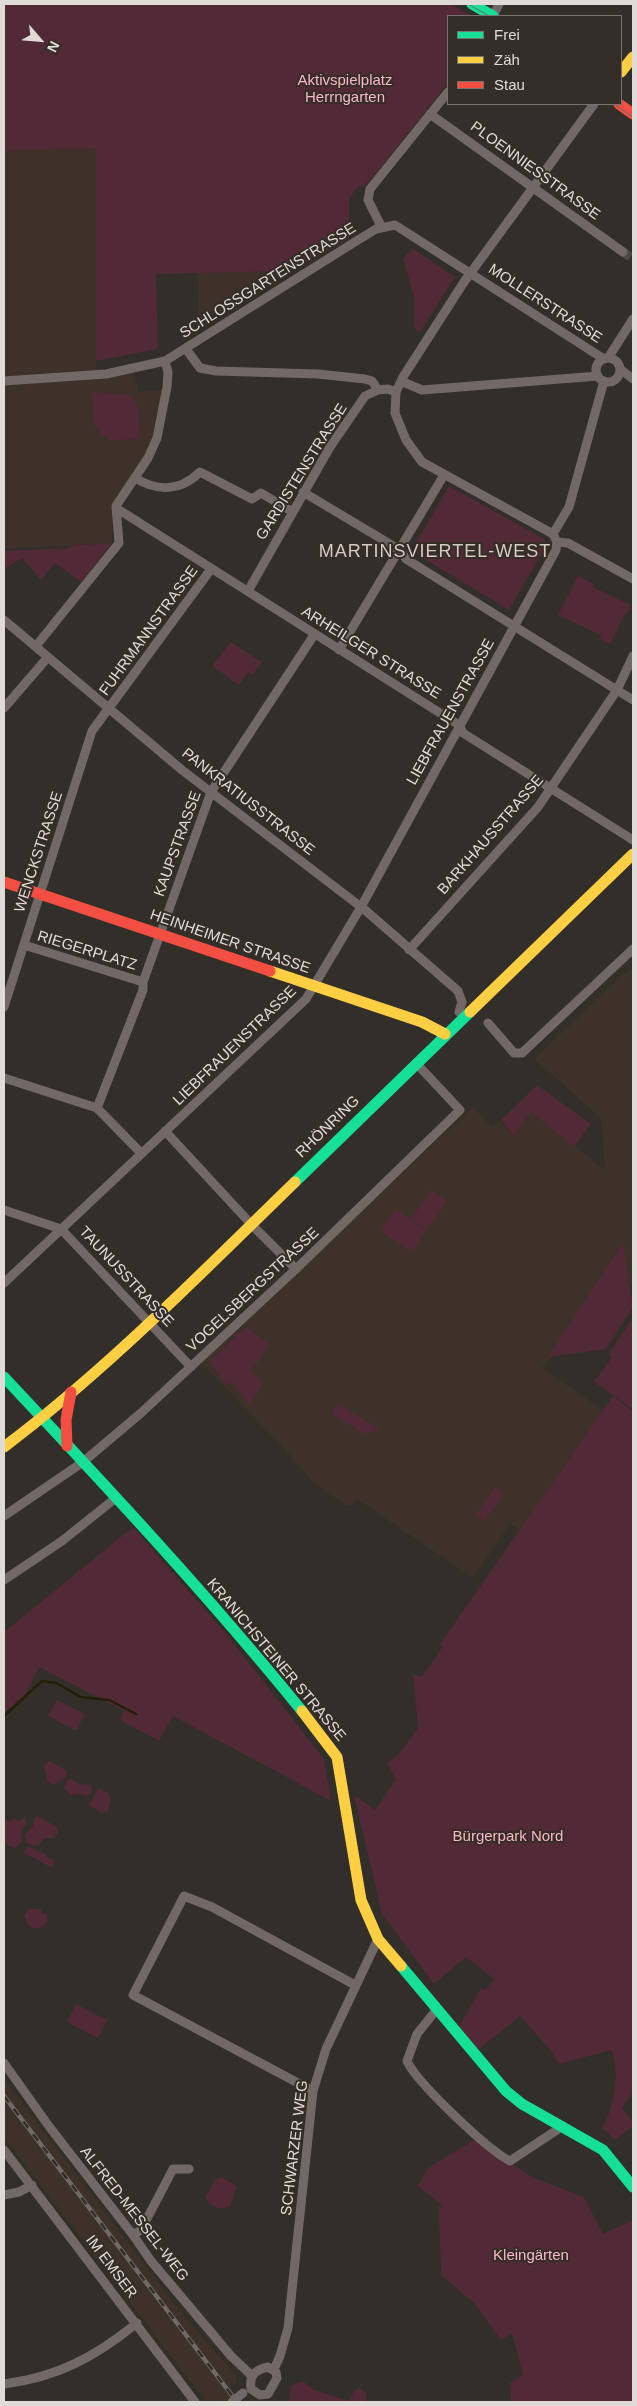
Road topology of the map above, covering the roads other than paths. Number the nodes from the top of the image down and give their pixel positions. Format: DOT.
graph roads {
  1 [pos="472,4"];
  2 [pos="491,15"];
  3 [pos="633,57"];
  4 [pos="622,71"];
  5 [pos="447,93"];
  6 [pos="593,105"];
  7 [pos="620,105"];
  8 [pos="430,114"];
  9 [pos="633,114"];
  10 [pos="534,186"];
  11 [pos="382,228"];
  12 [pos="623,252"];
  13 [pos="470,273"];
  14 [pos="633,319"];
  15 [pos="186,349"];
  16 [pos="606,358"];
  17 [pos="165,361"];
  18 [pos="620,369"];
  19 [pos="601,378"];
  20 [pos="633,379"];
  21 [pos="4,381"];
  22 [pos="401,381"];
  23 [pos="378,390"];
  24 [pos="396,392"];
  25 [pos="444,476"];
  26 [pos="135,478"];
  27 [pos="303,492"];
  28 [pos="116,508"];
  29 [pos="292,511"];
  30 [pos="555,538"];
  31 [pos="400,550"];
  32 [pos="211,569"];
  33 [pos="633,579"];
  34 [pos="248,591"];
  35 [pos="4,620"];
  36 [pos="514,626"];
  37 [pos="314,635"];
  38 [pos="36,646"];
  39 [pos="339,650"];
  40 [pos="633,656"];
  41 [pos="48,657"];
  42 [pos="617,690"];
  43 [pos="633,700"];
  44 [pos="4,708"];
  45 [pos="109,710"];
  46 [pos="459,725"];
  47 [pos="552,787"];
  48 [pos="211,792"];
  49 [pos="633,840"];
  50 [pos="633,854"];
  51 [pos="4,882"];
  52 [pos="39,899"];
  53 [pos="360,907"];
  54 [pos="160,934"];
  55 [pos="24,945"];
  56 [pos="633,949"];
  57 [pos="409,950"];
  58 [pos="514,968"];
  59 [pos="143,982"];
  60 [pos="314,987"];
  61 [pos="4,1007"];
  62 [pos="459,1012"];
  63 [pos="488,1023"];
  64 [pos="427,1025"];
  65 [pos="445,1034"];
  66 [pos="416,1063"];
  67 [pos="4,1078"];
  68 [pos="97,1108"];
  69 [pos="166,1131"];
  70 [pos="141,1153"];
  71 [pos="4,1210"];
  72 [pos="251,1224"];
  73 [pos="61,1229"];
  74 [pos="296,1269"];
  75 [pos="4,1283"];
  76 [pos="149,1323"];
  77 [pos="191,1367"];
  78 [pos="4,1377"];
  79 [pos="71,1392"];
  80 [pos="41,1419"];
  81 [pos="67,1446"];
  82 [pos="4,1447"];
  83 [pos="83,1462"];
  84 [pos="116,1497"];
  85 [pos="4,1516"];
  86 [pos="4,1580"];
  87 [pos="378,1939"];
  88 [pos="355,1985"];
  89 [pos="437,2009"];
  90 [pos="4,2063"];
  91 [pos="313,2091"];
  92 [pos="562,2126"];
  93 [pos="4,2150"];
  94 [pos="188,2169"];
  95 [pos="32,2185"];
  96 [pos="633,2186"];
  97 [pos="4,2195"];
  98 [pos="134,2235"];
  99 [pos="137,2323"];
  100 [pos="274,2369"];
  101 [pos="252,2376"];
  102 [pos="4,2384"];
  103 [pos="247,2391"];
  104 [pos="195,2402"];
  105 [pos="232,2402"];
  1 -- 2 [label="main road"];
  3 -- 4 [label="main road"];
  5 -- 8 [label="street"];
  6 -- 10 [label="street"];
  7 -- 9 [label="main road"];
  8 -- 10 [label="street, PLOENNIESSTRASSE"];
  8 -- 11 [label="street"];
  10 -- 12 [label="street, PLOENNIESSTRASSE"];
  10 -- 13 [label="street"];
  11 -- 13 [label="street, MOLLERSTRASSE"];
  11 -- 15 [label="street, SCHLOSSGARTENSTRASSE"];
  13 -- 16 [label="street, MOLLERSTRASSE"];
  13 -- 22 [label="street"];
  14 -- 16 [label="street"];
  15 -- 17 [label="street, SCHLOSSGARTENSTRASSE"];
  15 -- 23 [label="street"];
  16 -- 18 [label="street"];
  16 -- 19 [label="street"];
  17 -- 21 [label="street, SCHLOSSGARTENSTRASSE"];
  17 -- 26 [label="street"];
  18 -- 19 [label="street"];
  18 -- 20 [label="street"];
  19 -- 22 [label="street"];
  19 -- 30 [label="street"];
  22 -- 24 [label="street"];
  23 -- 24 [label="street"];
  23 -- 27 [label="street, GARDISTENSTRASSE"];
  24 -- 25 [label="street"];
  25 -- 30 [label="street"];
  25 -- 31 [label="street"];
  26 -- 28 [label="street"];
  26 -- 29 [label="street"];
  27 -- 29 [label="street, GARDISTENSTRASSE"];
  27 -- 31 [label="street"];
  28 -- 32 [label="street, ARHEILGER STRASSE"];
  28 -- 38 [label="street"];
  29 -- 34 [label="street, GARDISTENSTRASSE"];
  30 -- 33 [label="street"];
  30 -- 36 [label="street, LIEBFRAUENSTRASSE"];
  31 -- 36 [label="street"];
  31 -- 39 [label="street"];
  32 -- 34 [label="street, ARHEILGER STRASSE"];
  32 -- 45 [label="street, FUHRMANNSTRASSE"];
  34 -- 37 [label="street, ARHEILGER STRASSE"];
  35 -- 38 [label="street, PANKRATIUSSTRASSE"];
  36 -- 42 [label="street"];
  36 -- 46 [label="street, LIEBFRAUENSTRASSE"];
  37 -- 39 [label="street, ARHEILGER STRASSE"];
  37 -- 48 [label="street, KAUPSTRASSE"];
  38 -- 41 [label="street, PANKRATIUSSTRASSE"];
  39 -- 46 [label="street, ARHEILGER STRASSE"];
  40 -- 42 [label="street, BARKHAUSSTRASSE"];
  41 -- 44 [label="street"];
  41 -- 45 [label="street, PANKRATIUSSTRASSE"];
  42 -- 43 [label="street"];
  42 -- 47 [label="street, BARKHAUSSTRASSE"];
  45 -- 48 [label="street, PANKRATIUSSTRASSE"];
  45 -- 52 [label="street, WENCKSTRASSE"];
  46 -- 47 [label="street, ARHEILGER STRASSE"];
  46 -- 53 [label="street, LIEBFRAUENSTRASSE"];
  47 -- 49 [label="street, ARHEILGER STRASSE"];
  47 -- 57 [label="street, BARKHAUSSTRASSE"];
  48 -- 53 [label="street, PANKRATIUSSTRASSE"];
  48 -- 54 [label="street, KAUPSTRASSE"];
  50 -- 58 [label="main road, RHÖNRING"];
  51 -- 52 [label="main road, HEINHEIMER STRASSE"];
  52 -- 54 [label="main road, HEINHEIMER STRASSE"];
  52 -- 55 [label="street, WENCKSTRASSE"];
  53 -- 57 [label="street, PANKRATIUSSTRASSE"];
  53 -- 60 [label="street, LIEBFRAUENSTRASSE"];
  54 -- 59 [label="street, KAUPSTRASSE"];
  54 -- 60 [label="main road, HEINHEIMER STRASSE"];
  55 -- 59 [label="street, RIEGERPLATZ"];
  55 -- 61 [label="street, WENCKSTRASSE"];
  56 -- 63 [label="street"];
  57 -- 62 [label="street, PANKRATIUSSTRASSE"];
  58 -- 62 [label="main road"];
  58 -- 65 [label="main road, RHÖNRING"];
  59 -- 68 [label="street, KAUPSTRASSE"];
  60 -- 64 [label="main road, HEINHEIMER STRASSE"];
  60 -- 69 [label="street, LIEBFRAUENSTRASSE"];
  62 -- 64 [label="main road"];
  64 -- 65 [label="main road, HEINHEIMER STRASSE"];
  65 -- 66 [label="main road, RHÖNRING"];
  66 -- 72 [label="main road, RHÖNRING"];
  66 -- 74 [label="street, VOGELSBERGSTRASSE"];
  67 -- 68 [label="street"];
  68 -- 70 [label="street"];
  69 -- 70 [label="street, LIEBFRAUENSTRASSE"];
  69 -- 72 [label="street"];
  70 -- 73 [label="street, LIEBFRAUENSTRASSE"];
  71 -- 73 [label="street, TAUNUSSTRASSE"];
  72 -- 74 [label="street"];
  72 -- 76 [label="main road, RHÖNRING"];
  73 -- 75 [label="street, LIEBFRAUENSTRASSE"];
  73 -- 76 [label="street, TAUNUSSTRASSE"];
  74 -- 77 [label="street, VOGELSBERGSTRASSE"];
  76 -- 77 [label="street, TAUNUSSTRASSE"];
  76 -- 79 [label="main road, RHÖNRING"];
  77 -- 83 [label="street, VOGELSBERGSTRASSE"];
  78 -- 80 [label="main road, KRANICHSTEINER STRASSE"];
  79 -- 80 [label="main road, RHÖNRING"];
  79 -- 81 [label="main road"];
  80 -- 81 [label="main road, KRANICHSTEINER STRASSE"];
  80 -- 82 [label="main road, RHÖNRING"];
  81 -- 83 [label="main road, KRANICHSTEINER STRASSE"];
  83 -- 84 [label="main road, KRANICHSTEINER STRASSE"];
  83 -- 85 [label="street, VOGELSBERGSTRASSE"];
  84 -- 86 [label="street"];
  84 -- 87 [label="main road, KRANICHSTEINER STRASSE"];
  87 -- 88 [label="street, SCHWARZER WEG"];
  87 -- 89 [label="main road, KRANICHSTEINER STRASSE"];
  88 -- 91 [label="street, SCHWARZER WEG"];
  88 -- 91 [label="street"];
  89 -- 92 [label="main road, KRANICHSTEINER STRASSE"];
  89 -- 92 [label="street"];
  90 -- 98 [label="street, ALFRED-MESSEL-WEG"];
  91 -- 100 [label="street, SCHWARZER WEG"];
  92 -- 96 [label="main road, KRANICHSTEINER STRASSE"];
  93 -- 95 [label="street, IM EMSER"];
  94 -- 98 [label="street"];
  95 -- 97 [label="street"];
  95 -- 99 [label="street, IM EMSER"];
  98 -- 101 [label="street, ALFRED-MESSEL-WEG"];
  99 -- 102 [label="street"];
  99 -- 104 [label="street, IM EMSER"];
  100 -- 101 [label="street"];
  100 -- 103 [label="street, SCHWARZER WEG"];
  101 -- 103 [label="street"];
  103 -- 105 [label="street, bridge"];
}
